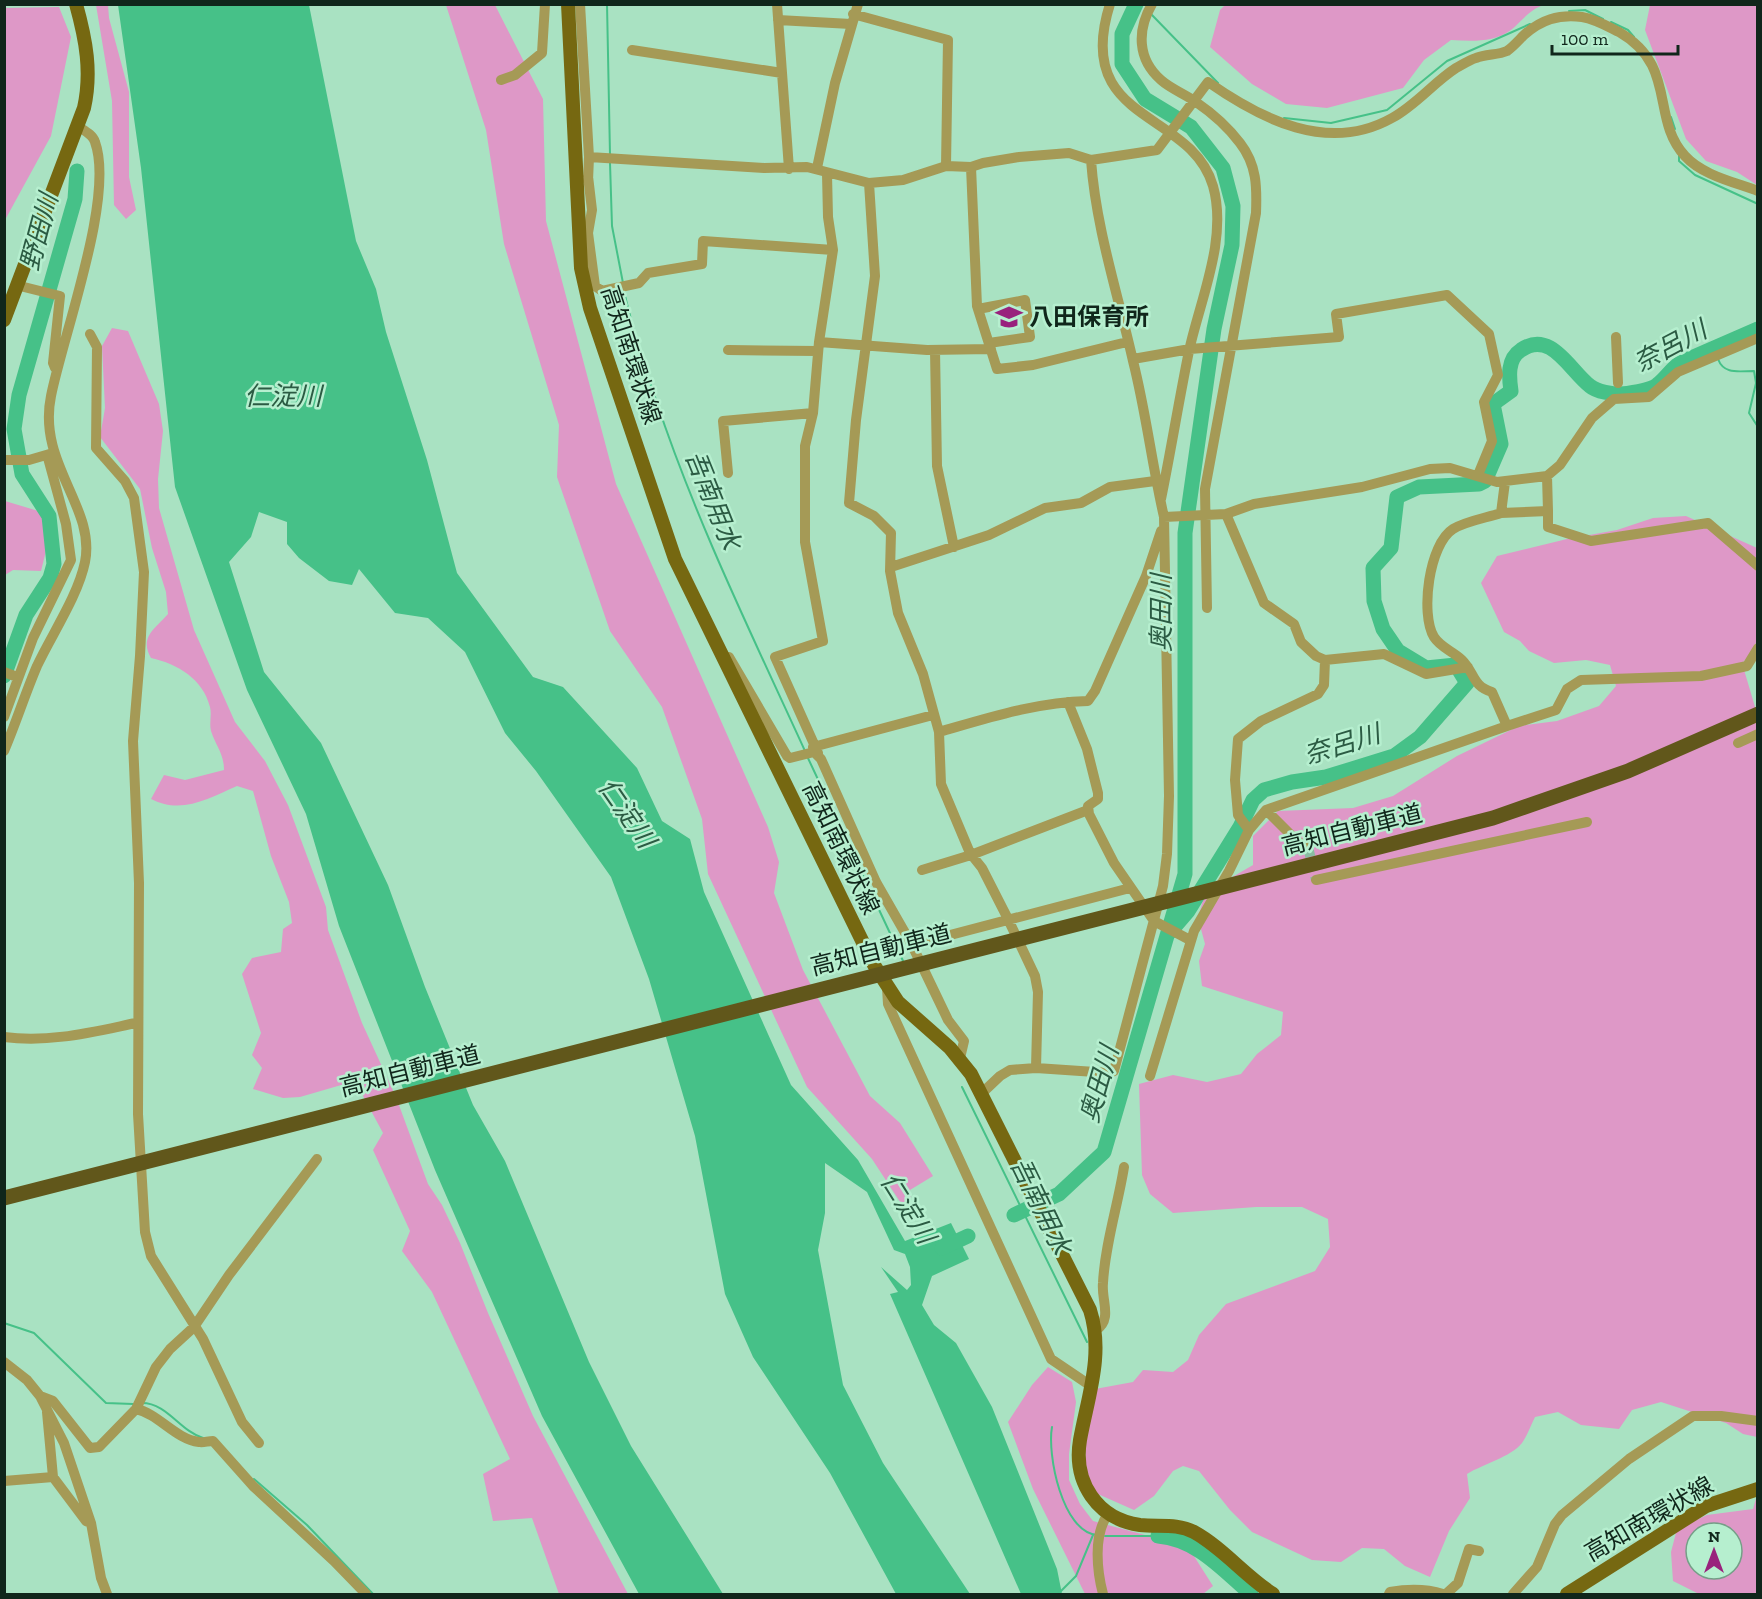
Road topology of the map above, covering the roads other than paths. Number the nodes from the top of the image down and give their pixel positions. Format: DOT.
graph roads {
  1 [pos="76,4"];
  2 [pos="545,4"];
  3 [pos="568,4"];
  4 [pos="580,4"];
  5 [pos="777,4"];
  6 [pos="1110,4"];
  7 [pos="1152,4"];
  8 [pos="854,14"];
  9 [pos="778,20"];
  10 [pos="632,50"];
  11 [pos="782,73"];
  12 [pos="501,80"];
  13 [pos="1192,103"];
  14 [pos="79,127"];
  15 [pos="1172,133"];
  16 [pos="589,157"];
  17 [pos="1090,160"];
  18 [pos="946,166"];
  19 [pos="971,168"];
  20 [pos="789,169"];
  21 [pos="822,171"];
  22 [pos="588,176"];
  23 [pos="869,183"];
  24 [pos="1758,191"];
  25 [pos="578,227"];
  26 [pos="833,250"];
  27 [pos="16,285"];
  28 [pos="978,309"];
  29 [pos="4,320"];
  30 [pos="90,334"];
  31 [pos="1616,337"];
  32 [pos="1758,338"];
  33 [pos="1127,342"];
  34 [pos="819,346"];
  35 [pos="868,346"];
  36 [pos="990,346"];
  37 [pos="1228,346"];
  38 [pos="1190,349"];
  39 [pos="728,350"];
  40 [pos="934,350"];
  41 [pos="1133,359"];
  42 [pos="57,373"];
  43 [pos="1618,383"];
  44 [pos="813,413"];
  45 [pos="50,454"];
  46 [pos="8,460"];
  47 [pos="728,473"];
  48 [pos="1481,476"];
  49 [pos="1547,476"];
  50 [pos="1155,481"];
  51 [pos="1501,482"];
  52 [pos="1161,502"];
  53 [pos="1548,511"];
  54 [pos="1501,513"];
  55 [pos="1226,514"];
  56 [pos="1200,516"];
  57 [pos="1168,517"];
  58 [pos="954,547"];
  59 [pos="1758,566"];
  60 [pos="891,567"];
  61 [pos="691,593"];
  62 [pos="1207,608"];
  63 [pos="1758,648"];
  64 [pos="1325,660"];
  65 [pos="1468,667"];
  66 [pos="11,675"];
  67 [pos="1068,702"];
  68 [pos="1758,714"];
  69 [pos="933,715"];
  70 [pos="4,717"];
  71 [pos="1507,726"];
  72 [pos="939,732"];
  73 [pos="1758,734"];
  74 [pos="1738,743"];
  75 [pos="4,751"];
  76 [pos="815,751"];
  77 [pos="1088,810"];
  78 [pos="1266,810"];
  79 [pos="1587,822"];
  80 [pos="1249,830"];
  81 [pos="1308,848"];
  82 [pos="971,855"];
  83 [pos="922,870"];
  84 [pos="1316,880"];
  85 [pos="1209,884"];
  86 [pos="1130,888"];
  87 [pos="1211,901"];
  88 [pos="1008,919"];
  89 [pos="1154,921"];
  90 [pos="1190,940"];
  91 [pos="912,945"];
  92 [pos="887,988"];
  93 [pos="136,1023"];
  94 [pos="4,1037"];
  95 [pos="960,1058"];
  96 [pos="1036,1068"];
  97 [pos="1150,1077"];
  98 [pos="981,1094"];
  99 [pos="317,1159"];
  100 [pos="1124,1167"];
  101 [pos="4,1198"];
  102 [pos="194,1327"];
  103 [pos="1096,1330"];
  104 [pos="4,1362"];
  105 [pos="1091,1386"];
  106 [pos="40,1396"];
  107 [pos="136,1408"];
  108 [pos="48,1410"];
  109 [pos="1758,1421"];
  110 [pos="259,1443"];
  111 [pos="53,1477"];
  112 [pos="4,1481"];
  113 [pos="1758,1489"];
  114 [pos="1108,1514"];
  115 [pos="91,1523"];
  116 [pos="1479,1551"];
  117 [pos="107,1594"];
  118 [pos="366,1594"];
  119 [pos="1103,1594"];
  120 [pos="1273,1594"];
  121 [pos="1389,1594"];
  122 [pos="1444,1594"];
  123 [pos="1513,1594"];
  124 [pos="1567,1594"];
  1 -- 14 [label="main road"];
  2 -- 12 [label="street"];
  3 -- 25 [label="main road, 高知南環状線"];
  4 -- 16 [label="street"];
  5 -- 9 [label="street"];
  6 -- 15 [label="street"];
  7 -- 13 [label="street"];
  8 -- 9 [label="street"];
  8 -- 18 [label="street"];
  8 -- 21 [label="street"];
  9 -- 11 [label="street"];
  10 -- 11 [label="street"];
  11 -- 20 [label="street"];
  13 -- 15 [label="street"];
  13 -- 24 [label="street"];
  13 -- 37 [label="street"];
  14 -- 27 [label="main road"];
  14 -- 42 [label="street"];
  15 -- 17 [label="street"];
  15 -- 38 [label="street"];
  16 -- 20 [label="street"];
  16 -- 22 [label="street"];
  17 -- 19 [label="street"];
  17 -- 33 [label="street"];
  18 -- 19 [label="street"];
  18 -- 23 [label="street"];
  19 -- 28 [label="street"];
  20 -- 21 [label="street"];
  21 -- 23 [label="street"];
  21 -- 26 [label="street"];
  22 -- 25 [label="street"];
  22 -- 26 [label="street"];
  23 -- 35 [label="street"];
  25 -- 61 [label="main road, 高知南環状線"];
  26 -- 34 [label="street"];
  27 -- 29 [label="main road"];
  27 -- 42 [label="street"];
  28 -- 36 [label="street"];
  28 -- 36 [label="street"];
  30 -- 93 [label="street"];
  31 -- 43 [label="street"];
  32 -- 49 [label="street"];
  33 -- 36 [label="street"];
  33 -- 41 [label="street"];
  34 -- 35 [label="street"];
  34 -- 39 [label="street"];
  34 -- 44 [label="street"];
  35 -- 40 [label="street"];
  35 -- 60 [label="street"];
  36 -- 40 [label="street"];
  37 -- 38 [label="street"];
  37 -- 48 [label="street"];
  37 -- 56 [label="street"];
  38 -- 41 [label="street"];
  38 -- 52 [label="street"];
  40 -- 58 [label="street"];
  41 -- 50 [label="street"];
  42 -- 45 [label="street"];
  44 -- 47 [label="street"];
  44 -- 76 [label="street"];
  45 -- 46 [label="street"];
  45 -- 66 [label="street"];
  45 -- 75 [label="street"];
  48 -- 51 [label="street"];
  48 -- 55 [label="street"];
  49 -- 51 [label="street"];
  49 -- 53 [label="street"];
  50 -- 52 [label="street"];
  50 -- 58 [label="street"];
  51 -- 54 [label="street"];
  52 -- 57 [label="street"];
  53 -- 54 [label="street"];
  53 -- 59 [label="street"];
  54 -- 65 [label="street"];
  55 -- 56 [label="street"];
  55 -- 64 [label="street"];
  56 -- 57 [label="street"];
  56 -- 62 [label="street"];
  57 -- 67 [label="street"];
  57 -- 89 [label="street"];
  58 -- 60 [label="street"];
  60 -- 69 [label="street"];
  61 -- 76 [label="street"];
  61 -- 92 [label="main road, 高知南環状線"];
  63 -- 71 [label="street"];
  64 -- 65 [label="street"];
  64 -- 80 [label="street"];
  65 -- 71 [label="street"];
  66 -- 70 [label="street"];
  67 -- 72 [label="street"];
  67 -- 77 [label="street"];
  68 -- 101 [label="highway, 高知自動車道"];
  69 -- 72 [label="street"];
  69 -- 76 [label="street"];
  71 -- 78 [label="street"];
  72 -- 82 [label="street"];
  73 -- 74 [label="street"];
  76 -- 91 [label="street"];
  77 -- 82 [label="street"];
  77 -- 86 [label="street"];
  78 -- 80 [label="street"];
  78 -- 81 [label="street"];
  79 -- 84 [label="street"];
  80 -- 87 [label="street"];
  82 -- 83 [label="street"];
  82 -- 88 [label="street"];
  85 -- 87 [label="street"];
  86 -- 88 [label="street"];
  86 -- 89 [label="street"];
  87 -- 90 [label="street"];
  88 -- 91 [label="street"];
  88 -- 96 [label="street"];
  89 -- 90 [label="street"];
  89 -- 96 [label="street"];
  90 -- 97 [label="street"];
  91 -- 95 [label="street"];
  92 -- 95 [label="main road, 高知南環状線"];
  92 -- 105 [label="street"];
  93 -- 94 [label="street"];
  93 -- 102 [label="street"];
  95 -- 98 [label="main road, 高知南環状線"];
  96 -- 98 [label="street"];
  98 -- 103 [label="main road, 高知南環状線"];
  99 -- 102 [label="street"];
  100 -- 103 [label="street"];
  102 -- 107 [label="street"];
  102 -- 110 [label="street"];
  103 -- 105 [label="main road, 高知南環状線"];
  104 -- 106 [label="street"];
  105 -- 114 [label="main road, 高知南環状線"];
  106 -- 107 [label="street"];
  106 -- 108 [label="street"];
  107 -- 118 [label="street"];
  108 -- 111 [label="street"];
  108 -- 115 [label="street"];
  109 -- 123 [label="street"];
  111 -- 112 [label="street"];
  111 -- 115 [label="street"];
  113 -- 124 [label="main road, 高知南環状線"];
  114 -- 119 [label="street"];
  114 -- 120 [label="main road, 高知南環状線"];
  115 -- 117 [label="street"];
  116 -- 122 [label="street"];
  121 -- 122 [label="street"];
}
